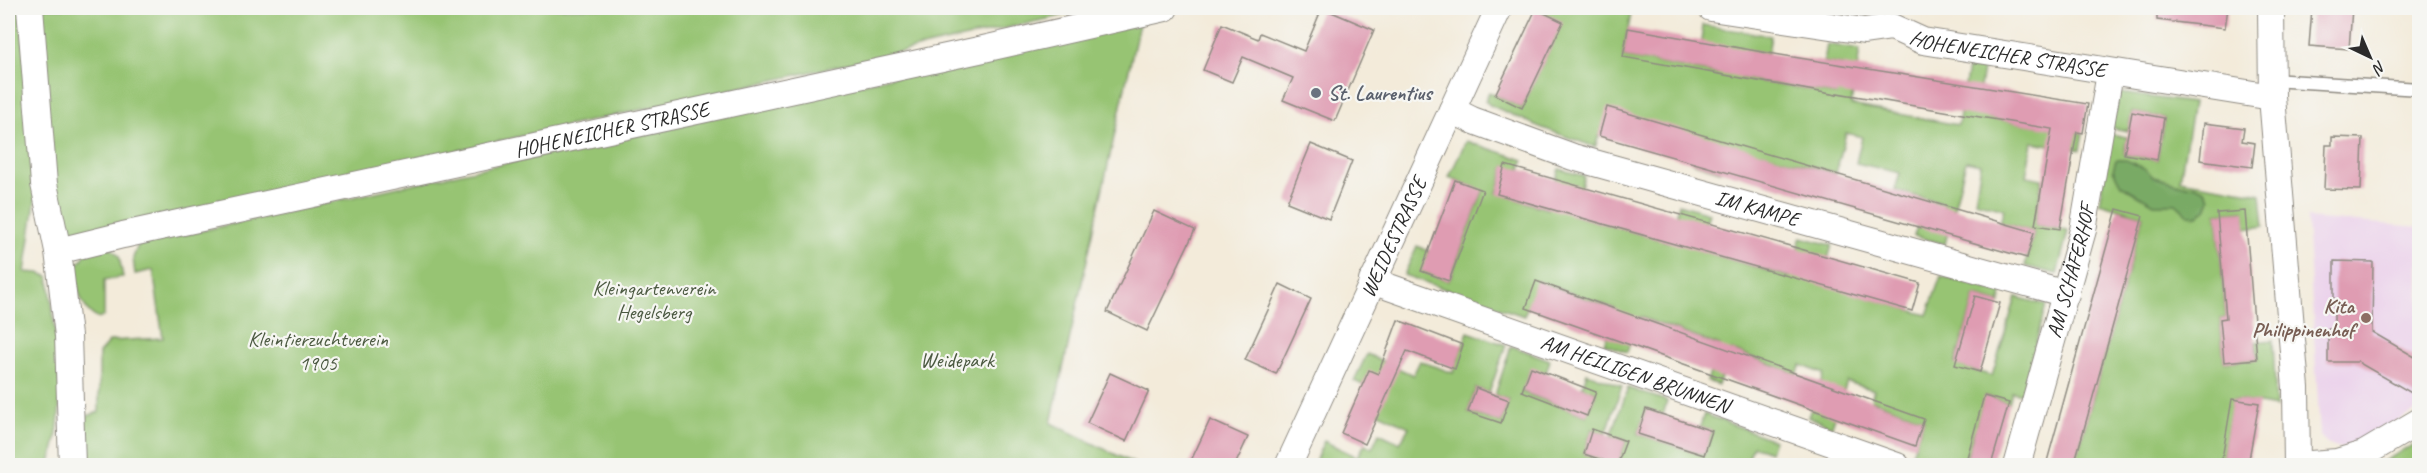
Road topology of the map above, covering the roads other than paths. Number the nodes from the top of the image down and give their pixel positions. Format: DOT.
graph roads {
  1 [pos="30,8"];
  2 [pos="1165,8"];
  3 [pos="1499,8"];
  4 [pos="1710,8"];
  5 [pos="2271,8"];
  6 [pos="1894,17"];
  7 [pos="2110,73"];
  8 [pos="2272,88"];
  9 [pos="2420,89"];
  10 [pos="1452,110"];
  11 [pos="58,251"];
  12 [pos="1372,281"];
  13 [pos="2066,294"];
  14 [pos="2420,421"];
  15 [pos="72,465"];
  16 [pos="1288,465"];
  17 [pos="1897,465"];
  18 [pos="2017,465"];
  19 [pos="2297,465"];
  1 -- 11 [label="street"];
  2 -- 11 [label="street, HOHENEICHER STRASSE"];
  3 -- 10 [label="street, WEIDESTRASSE"];
  4 -- 6 [label="street, HOHENEICHER STRASSE"];
  5 -- 8 [label="street"];
  6 -- 7 [label="street, HOHENEICHER STRASSE"];
  7 -- 8 [label="street, HOHENEICHER STRASSE"];
  7 -- 13 [label="street, AM SCHÄFERHOF"];
  8 -- 9 [label="lane"];
  8 -- 19 [label="street"];
  10 -- 12 [label="street, WEIDESTRASSE"];
  10 -- 13 [label="street, IM KAMPE"];
  11 -- 15 [label="street"];
  12 -- 16 [label="street, WEIDESTRASSE"];
  12 -- 17 [label="street, AM HEILIGEN BRUNNEN"];
  13 -- 18 [label="street, AM SCHÄFERHOF"];
  14 -- 19 [label="street"];
}
